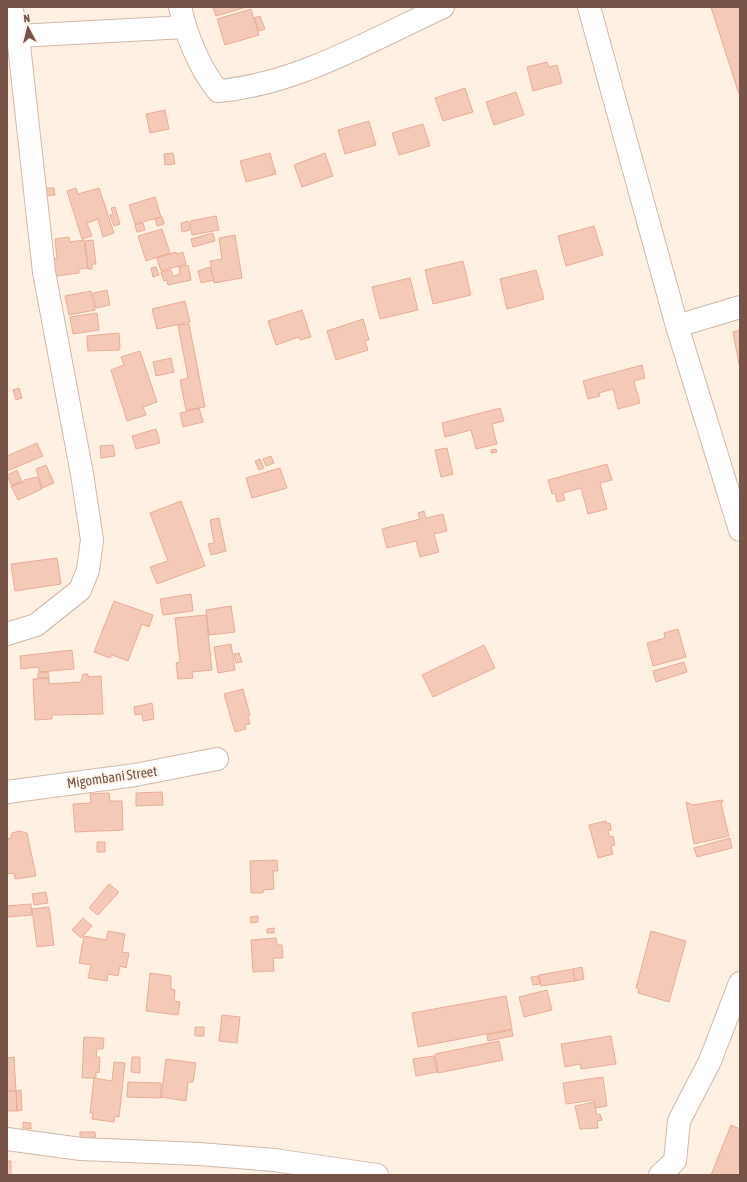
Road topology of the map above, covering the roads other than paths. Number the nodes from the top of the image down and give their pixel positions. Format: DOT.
graph roads {
  1 [pos="11,7"];
  2 [pos="443,7"];
  3 [pos="589,7"];
  4 [pos="182,17"];
  5 [pos="18,36"];
  6 [pos="740,307"];
  7 [pos="677,326"];
  8 [pos="740,530"];
  9 [pos="7,634"];
  10 [pos="217,759"];
  11 [pos="7,792"];
  12 [pos="740,983"];
  13 [pos="7,1139"];
  14 [pos="354,1174"];
  15 [pos="377,1175"];
  16 [pos="660,1175"];
  1 -- 5 [label="street"];
  2 -- 4 [label="street"];
  3 -- 7 [label="street"];
  4 -- 5 [label="street"];
  5 -- 9 [label="street"];
  6 -- 7 [label="street"];
  7 -- 8 [label="street"];
  10 -- 11 [label="street, Migombani Street"];
  12 -- 16 [label="street"];
  13 -- 14 [label="street"];
  14 -- 15 [label="street"];
}
